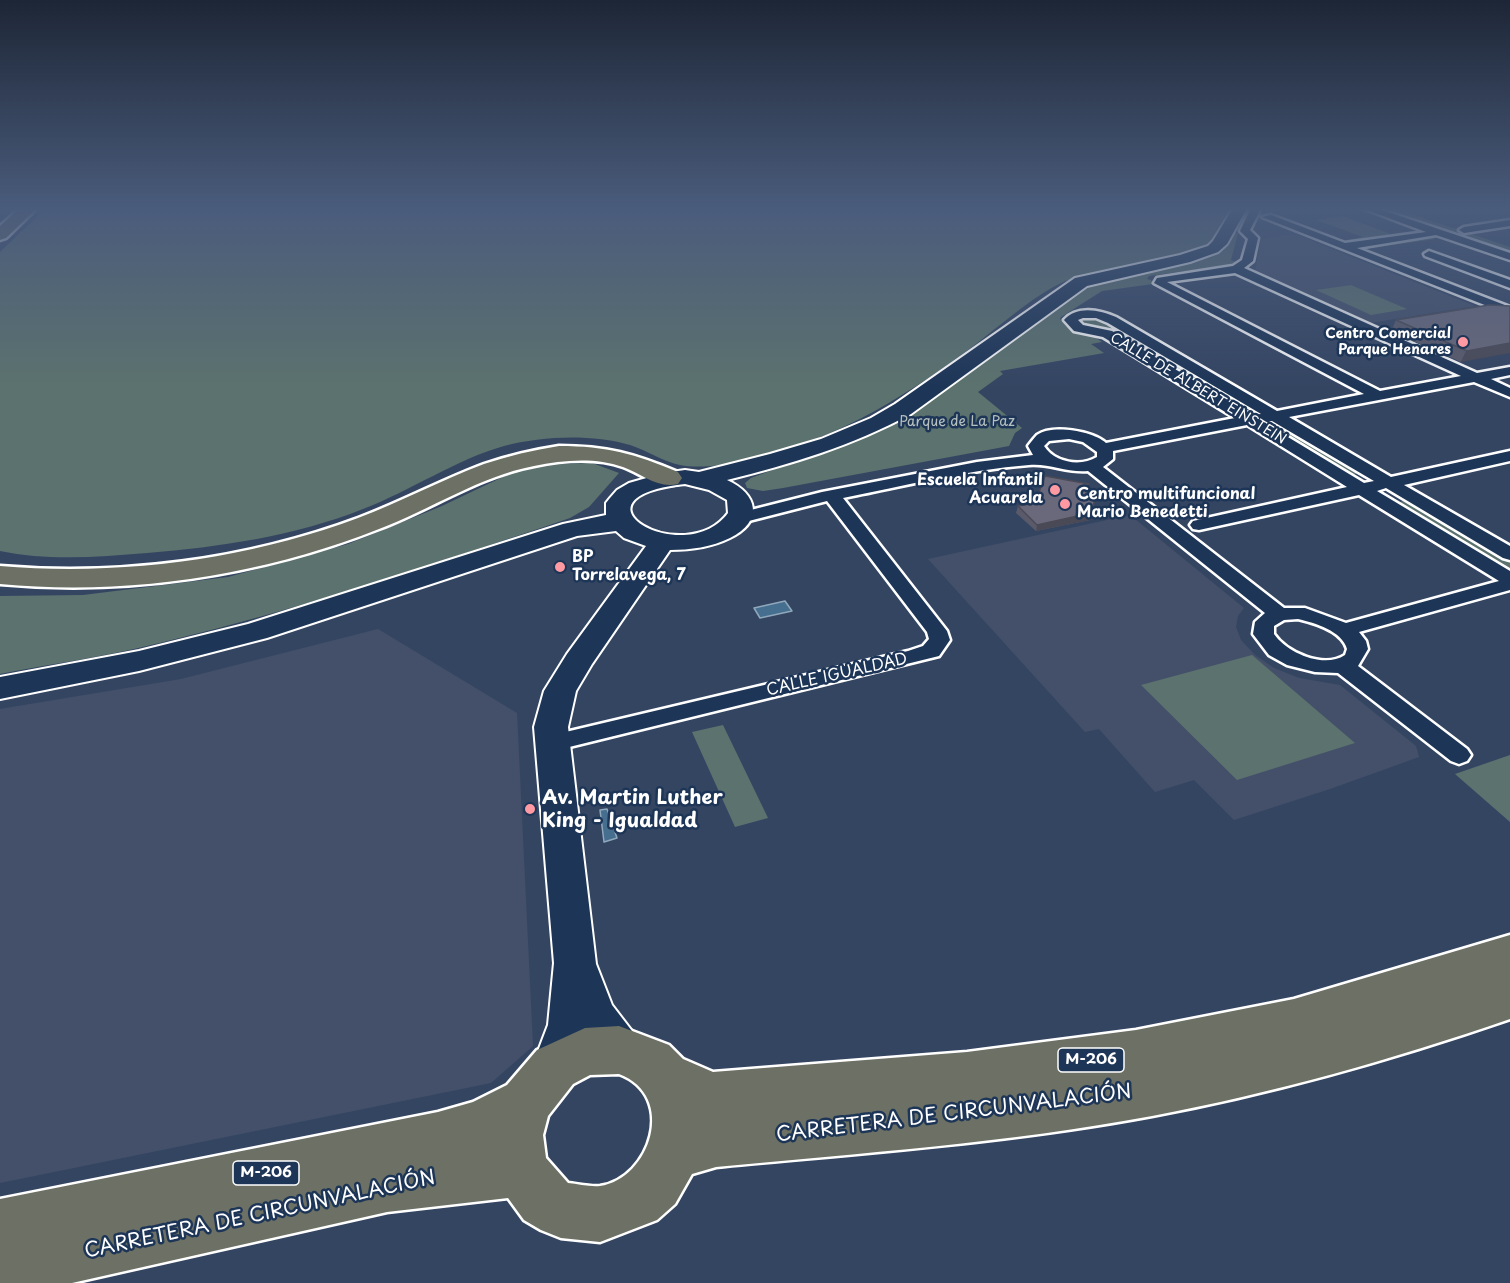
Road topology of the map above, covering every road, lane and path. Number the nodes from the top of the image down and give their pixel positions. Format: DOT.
graph roads {
  1 [pos="1141,268"];
  2 [pos="1236,268"];
  3 [pos="1398,268"];
  4 [pos="1464,268"];
  5 [pos="1510,286"];
  6 [pos="1467,295"];
  7 [pos="1465,310"];
  8 [pos="1510,311"];
  9 [pos="1510,371"];
  10 [pos="1475,377"];
  11 [pos="1510,393"];
  12 [pos="1378,396"];
  13 [pos="1275,416"];
  14 [pos="1249,420"];
  15 [pos="1103,448"];
  16 [pos="1043,456"];
  17 [pos="790,457"];
  18 [pos="1507,459"];
  19 [pos="1091,466"];
  20 [pos="669,478"];
  21 [pos="700,479"];
  22 [pos="1389,483"];
  23 [pos="1362,489"];
  24 [pos="832,496"];
  25 [pos="735,502"];
  26 [pos="620,515"];
  27 [pos="1199,525"];
  28 [pos="662,542"];
  29 [pos="1510,554"];
  30 [pos="0,574"];
  31 [pos="1510,579"];
  32 [pos="1510,584"];
  33 [pos="1279,614"];
  34 [pos="1344,630"];
  35 [pos="1342,665"];
  36 [pos="0,688"];
  37 [pos="553,743"];
  38 [pos="1459,755"];
  39 [pos="1510,954"];
  40 [pos="575,963"];
  41 [pos="1510,997"];
  42 [pos="620,1050"];
  43 [pos="665,1076"];
  44 [pos="540,1085"];
  45 [pos="675,1152"];
  46 [pos="521,1169"];
  47 [pos="0,1227"];
  48 [pos="0,1270"];
  1 -- 17 [label="street"];
  2 -- 10 [label="street"];
  2 -- 12 [label="street"];
  3 -- 6 [label="street"];
  4 -- 5 [label="street"];
  5 -- 6 [label="street"];
  6 -- 8 [label="street"];
  7 -- 8 [label="street"];
  9 -- 10 [label="street"];
  10 -- 11 [label="street"];
  10 -- 12 [label="street"];
  12 -- 13 [label="street"];
  13 -- 14 [label="street"];
  13 -- 14 [label="street, CALLE DE ALBERT EINSTEIN"];
  13 -- 22 [label="street, CALLE DE ALBERT EINSTEIN"];
  14 -- 15 [label="street"];
  14 -- 23 [label="street, CALLE DE ALBERT EINSTEIN"];
  15 -- 16 [label="street"];
  15 -- 19 [label="street"];
  16 -- 19 [label="street"];
  16 -- 24 [label="street"];
  17 -- 21 [label="street"];
  17 -- 25 [label="street"];
  18 -- 22 [label="street"];
  19 -- 33 [label="street"];
  20 -- 21 [label="street"];
  20 -- 26 [label="street"];
  20 -- 30 [label="main road"];
  21 -- 25 [label="street"];
  22 -- 23 [label="street"];
  22 -- 29 [label="street, CALLE DE ALBERT EINSTEIN"];
  23 -- 27 [label="street"];
  23 -- 31 [label="street, CALLE DE ALBERT EINSTEIN"];
  24 -- 25 [label="street"];
  24 -- 37 [label="street, CALLE IGUALDAD"];
  25 -- 28 [label="street"];
  26 -- 28 [label="street"];
  26 -- 36 [label="street"];
  28 -- 37 [label="street"];
  32 -- 34 [label="street"];
  33 -- 34 [label="street"];
  33 -- 35 [label="street"];
  34 -- 35 [label="street"];
  35 -- 38 [label="street"];
  37 -- 40 [label="street"];
  39 -- 43 [label="main road, CARRETERA DE CIRCUNVALACIÓN / M-206"];
  40 -- 42 [label="street"];
  40 -- 44 [label="street"];
  41 -- 45 [label="main road, CARRETERA DE CIRCUNVALACIÓN / M-206"];
  42 -- 43 [label="main road, M-206"];
  42 -- 44 [label="main road, M-206"];
  43 -- 45 [label="main road"];
  44 -- 46 [label="main road"];
  44 -- 47 [label="main road, M-206"];
  45 -- 46 [label="main road"];
  46 -- 48 [label="main road, CARRETERA DE CIRCUNVALACIÓN / M-206"];
}
